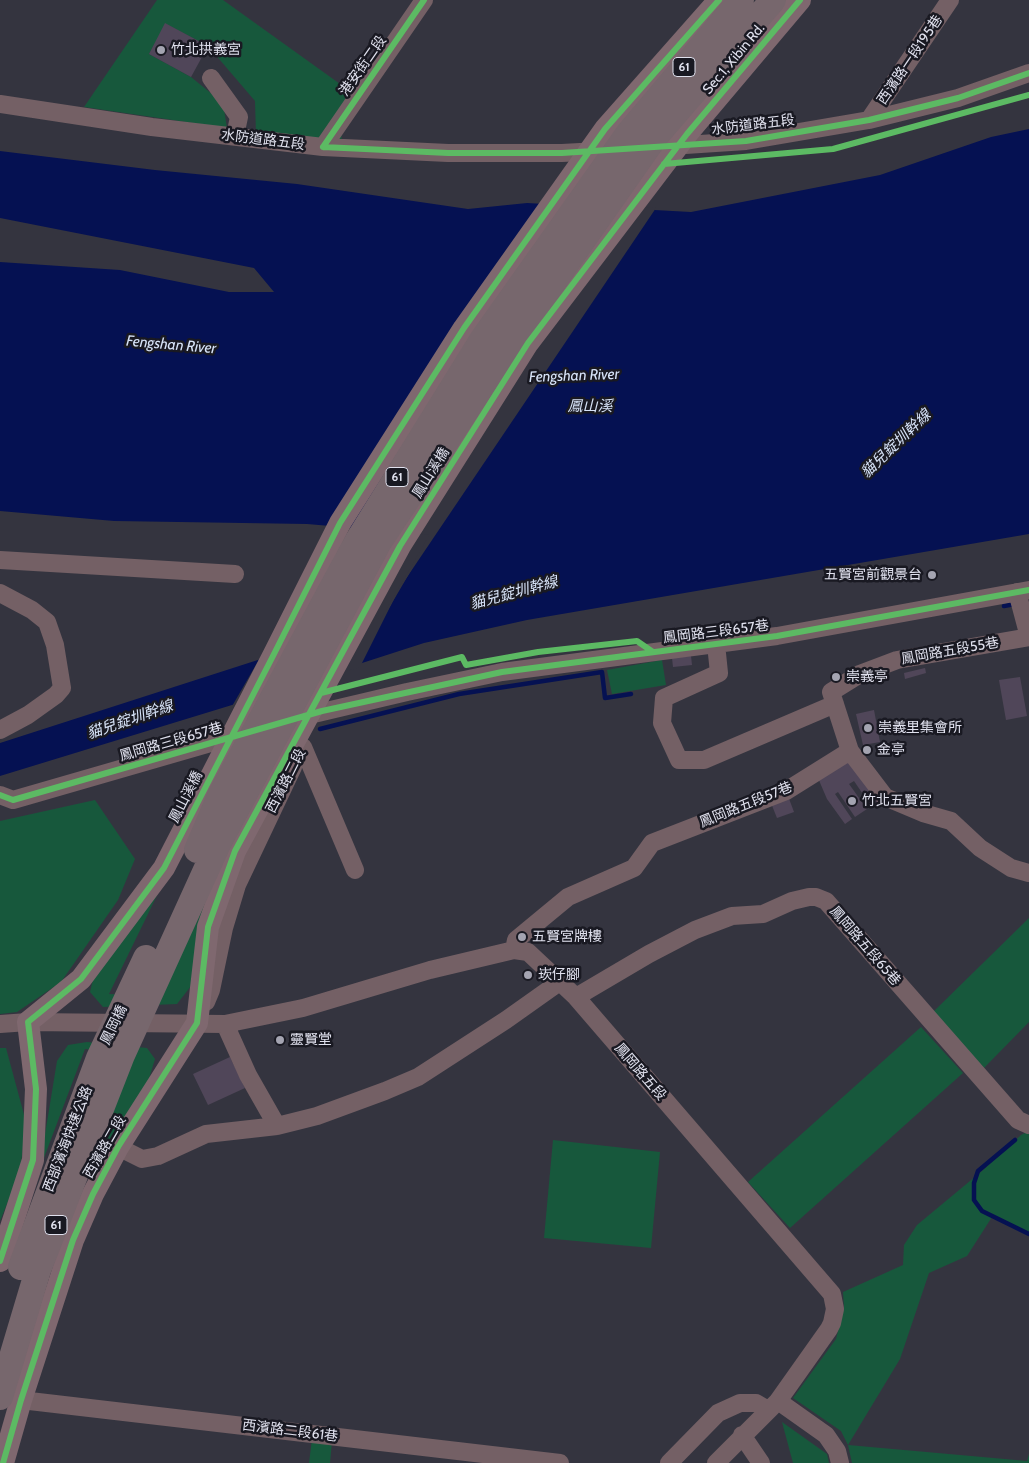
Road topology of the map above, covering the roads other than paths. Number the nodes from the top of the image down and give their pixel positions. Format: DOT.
graph roads {
  1 [pos="424,0"];
  2 [pos="720,0"];
  3 [pos="741,0"];
  4 [pos="773,0"];
  5 [pos="800,0"];
  6 [pos="950,0"];
  7 [pos="1029,73"];
  8 [pos="211,78"];
  9 [pos="0,104"];
  10 [pos="869,120"];
  11 [pos="616,131"];
  12 [pos="687,134"];
  13 [pos="235,136"];
  14 [pos="323,147"];
  15 [pos="0,560"];
  16 [pos="235,574"];
  17 [pos="1023,591"];
  18 [pos="0,593"];
  19 [pos="1029,637"];
  20 [pos="716,644"];
  21 [pos="836,704"];
  22 [pos="322,711"];
  23 [pos="0,730"];
  24 [pos="303,747"];
  25 [pos="850,751"];
  26 [pos="0,795"];
  27 [pos="208,844"];
  28 [pos="356,870"];
  29 [pos="1029,872"];
  30 [pos="514,950"];
  31 [pos="561,981"];
  32 [pos="576,997"];
  33 [pos="28,1022"];
  34 [pos="197,1023"];
  35 [pos="0,1024"];
  36 [pos="225,1024"];
  37 [pos="110,1057"];
  38 [pos="1029,1125"];
  39 [pos="277,1126"];
  40 [pos="118,1147"];
  41 [pos="0,1261"];
  42 [pos="0,1334"];
  43 [pos="10,1398"];
  44 [pos="773,1406"];
  45 [pos="742,1435"];
  46 [pos="4,1463"];
  47 [pos="560,1463"];
  48 [pos="669,1463"];
  49 [pos="716,1463"];
  50 [pos="761,1463"];
  51 [pos="840,1463"];
  1 -- 14 [label="street, 港安街二段"];
  2 -- 11 [label="main road"];
  3 -- 11 [label="highway, 61"];
  4 -- 27 [label="highway, 鳳山溪橋 / 61"];
  5 -- 12 [label="main road, Sec.1, Xibin Rd."];
  6 -- 10 [label="street, 西濱路一段195巷"];
  7 -- 10 [label="street, 水防道路五段"];
  8 -- 13 [label="street"];
  9 -- 13 [label="street, 水防道路五段"];
  10 -- 14 [label="street, 水防道路五段"];
  11 -- 27 [label="highway, 鳳山溪橋 / 61"];
  12 -- 27 [label="main road, 鳳山溪橋"];
  13 -- 14 [label="street, 水防道路五段"];
  15 -- 16 [label="street"];
  17 -- 19 [label="street"];
  17 -- 20 [label="street, 鳳岡路三段657巷"];
  18 -- 23 [label="street"];
  19 -- 21 [label="street, 鳳岡路五段55巷"];
  20 -- 21 [label="street"];
  20 -- 22 [label="street, 鳳岡路三段657巷"];
  21 -- 25 [label="street, 鳳岡路五段55巷"];
  22 -- 24 [label="street, 西濱路二段"];
  22 -- 26 [label="street, 鳳岡路三段657巷"];
  24 -- 28 [label="street"];
  24 -- 34 [label="street, 西濱路二段"];
  25 -- 29 [label="street"];
  25 -- 30 [label="street, 鳳岡路五段57巷"];
  27 -- 33 [label="main road"];
  27 -- 34 [label="main road, 西濱路二段"];
  27 -- 37 [label="highway, 鳳岡橋 / 61"];
  30 -- 31 [label="street, 鳳岡路五段"];
  30 -- 36 [label="street"];
  31 -- 32 [label="street, 鳳岡路五段"];
  31 -- 39 [label="street"];
  32 -- 38 [label="street, 鳳岡路五段65巷"];
  32 -- 44 [label="street, 鳳岡路五段"];
  33 -- 34 [label="street"];
  33 -- 35 [label="street"];
  33 -- 41 [label="main road"];
  34 -- 36 [label="street"];
  34 -- 40 [label="main road, 西濱路二段"];
  36 -- 39 [label="street"];
  37 -- 42 [label="highway, 西部濱海快速公路 / 61"];
  37 -- 43 [label="highway, 西部濱海快速公路 / 61"];
  39 -- 40 [label="street"];
  40 -- 43 [label="main road, 西濱路二段"];
  43 -- 46 [label="main road, 西濱路二段"];
  43 -- 47 [label="street, 西濱路二段61巷"];
  44 -- 45 [label="street, 鳳岡路五段"];
  44 -- 48 [label="street"];
  44 -- 51 [label="street"];
  45 -- 49 [label="street, 鳳岡路五段"];
  45 -- 50 [label="street"];
}
